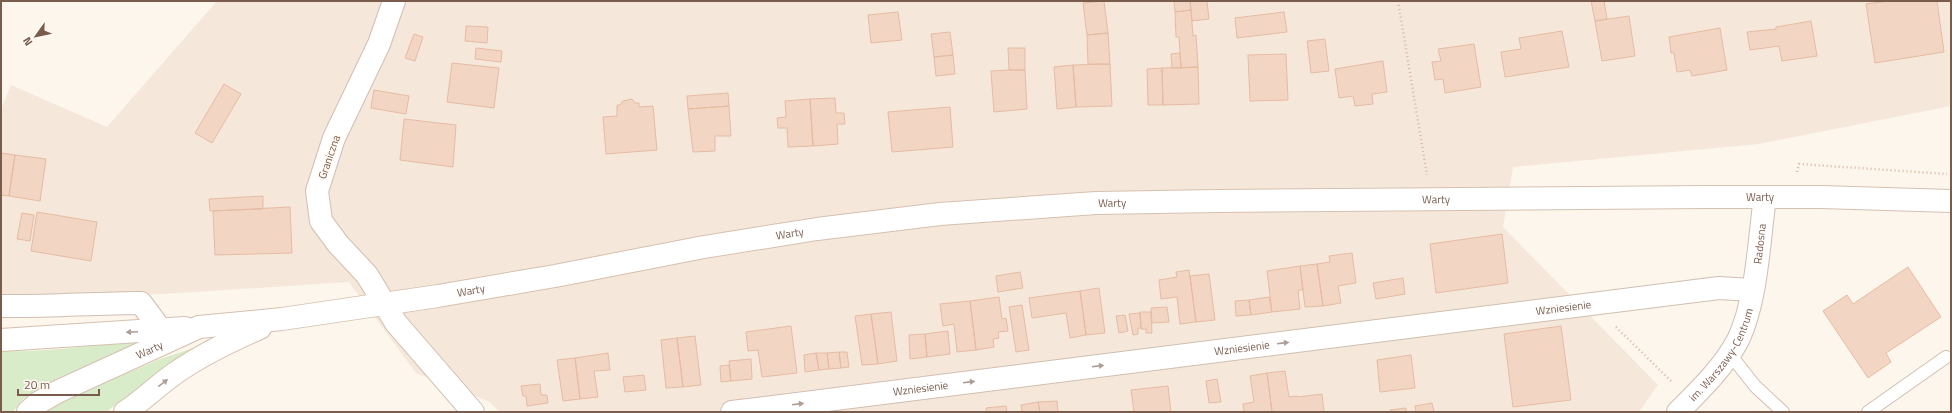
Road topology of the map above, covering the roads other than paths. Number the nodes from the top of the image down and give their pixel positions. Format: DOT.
graph roads {
  1 [pos="394,1"];
  2 [pos="1765,197"];
  3 [pos="1951,201"];
  4 [pos="1752,290"];
  5 [pos="384,304"];
  6 [pos="1,306"];
  7 [pos="282,319"];
  8 [pos="198,328"];
  9 [pos="161,330"];
  10 [pos="1,340"];
  11 [pos="1729,353"];
  12 [pos="1946,357"];
  13 [pos="129,410"];
  14 [pos="28,412"];
  15 [pos="472,412"];
  16 [pos="732,412"];
  17 [pos="1678,412"];
  18 [pos="1783,412"];
  19 [pos="1868,412"];
  1 -- 5 [label="main road, Graniczna"];
  2 -- 3 [label="main road, Warty"];
  2 -- 4 [label="main road, Radosna"];
  2 -- 5 [label="main road, Warty"];
  4 -- 11 [label="main road, im. Warszawy-Centrum"];
  16 -- 4 [label="main road, Wzniesienie, one-way"];
  5 -- 7 [label="main road, Warty"];
  5 -- 15 [label="main road"];
  6 -- 9 [label="main road"];
  7 -- 8 [label="main road, Warty"];
  13 -- 7 [label="main road, Warty, one-way"];
  8 -- 9 [label="main road"];
  8 -- 14 [label="main road, Warty"];
  9 -- 10 [label="main road, one-way"];
  11 -- 17 [label="main road, im. Warszawy-Centrum"];
  11 -- 18 [label="lane"];
  12 -- 19 [label="lane"];
}
